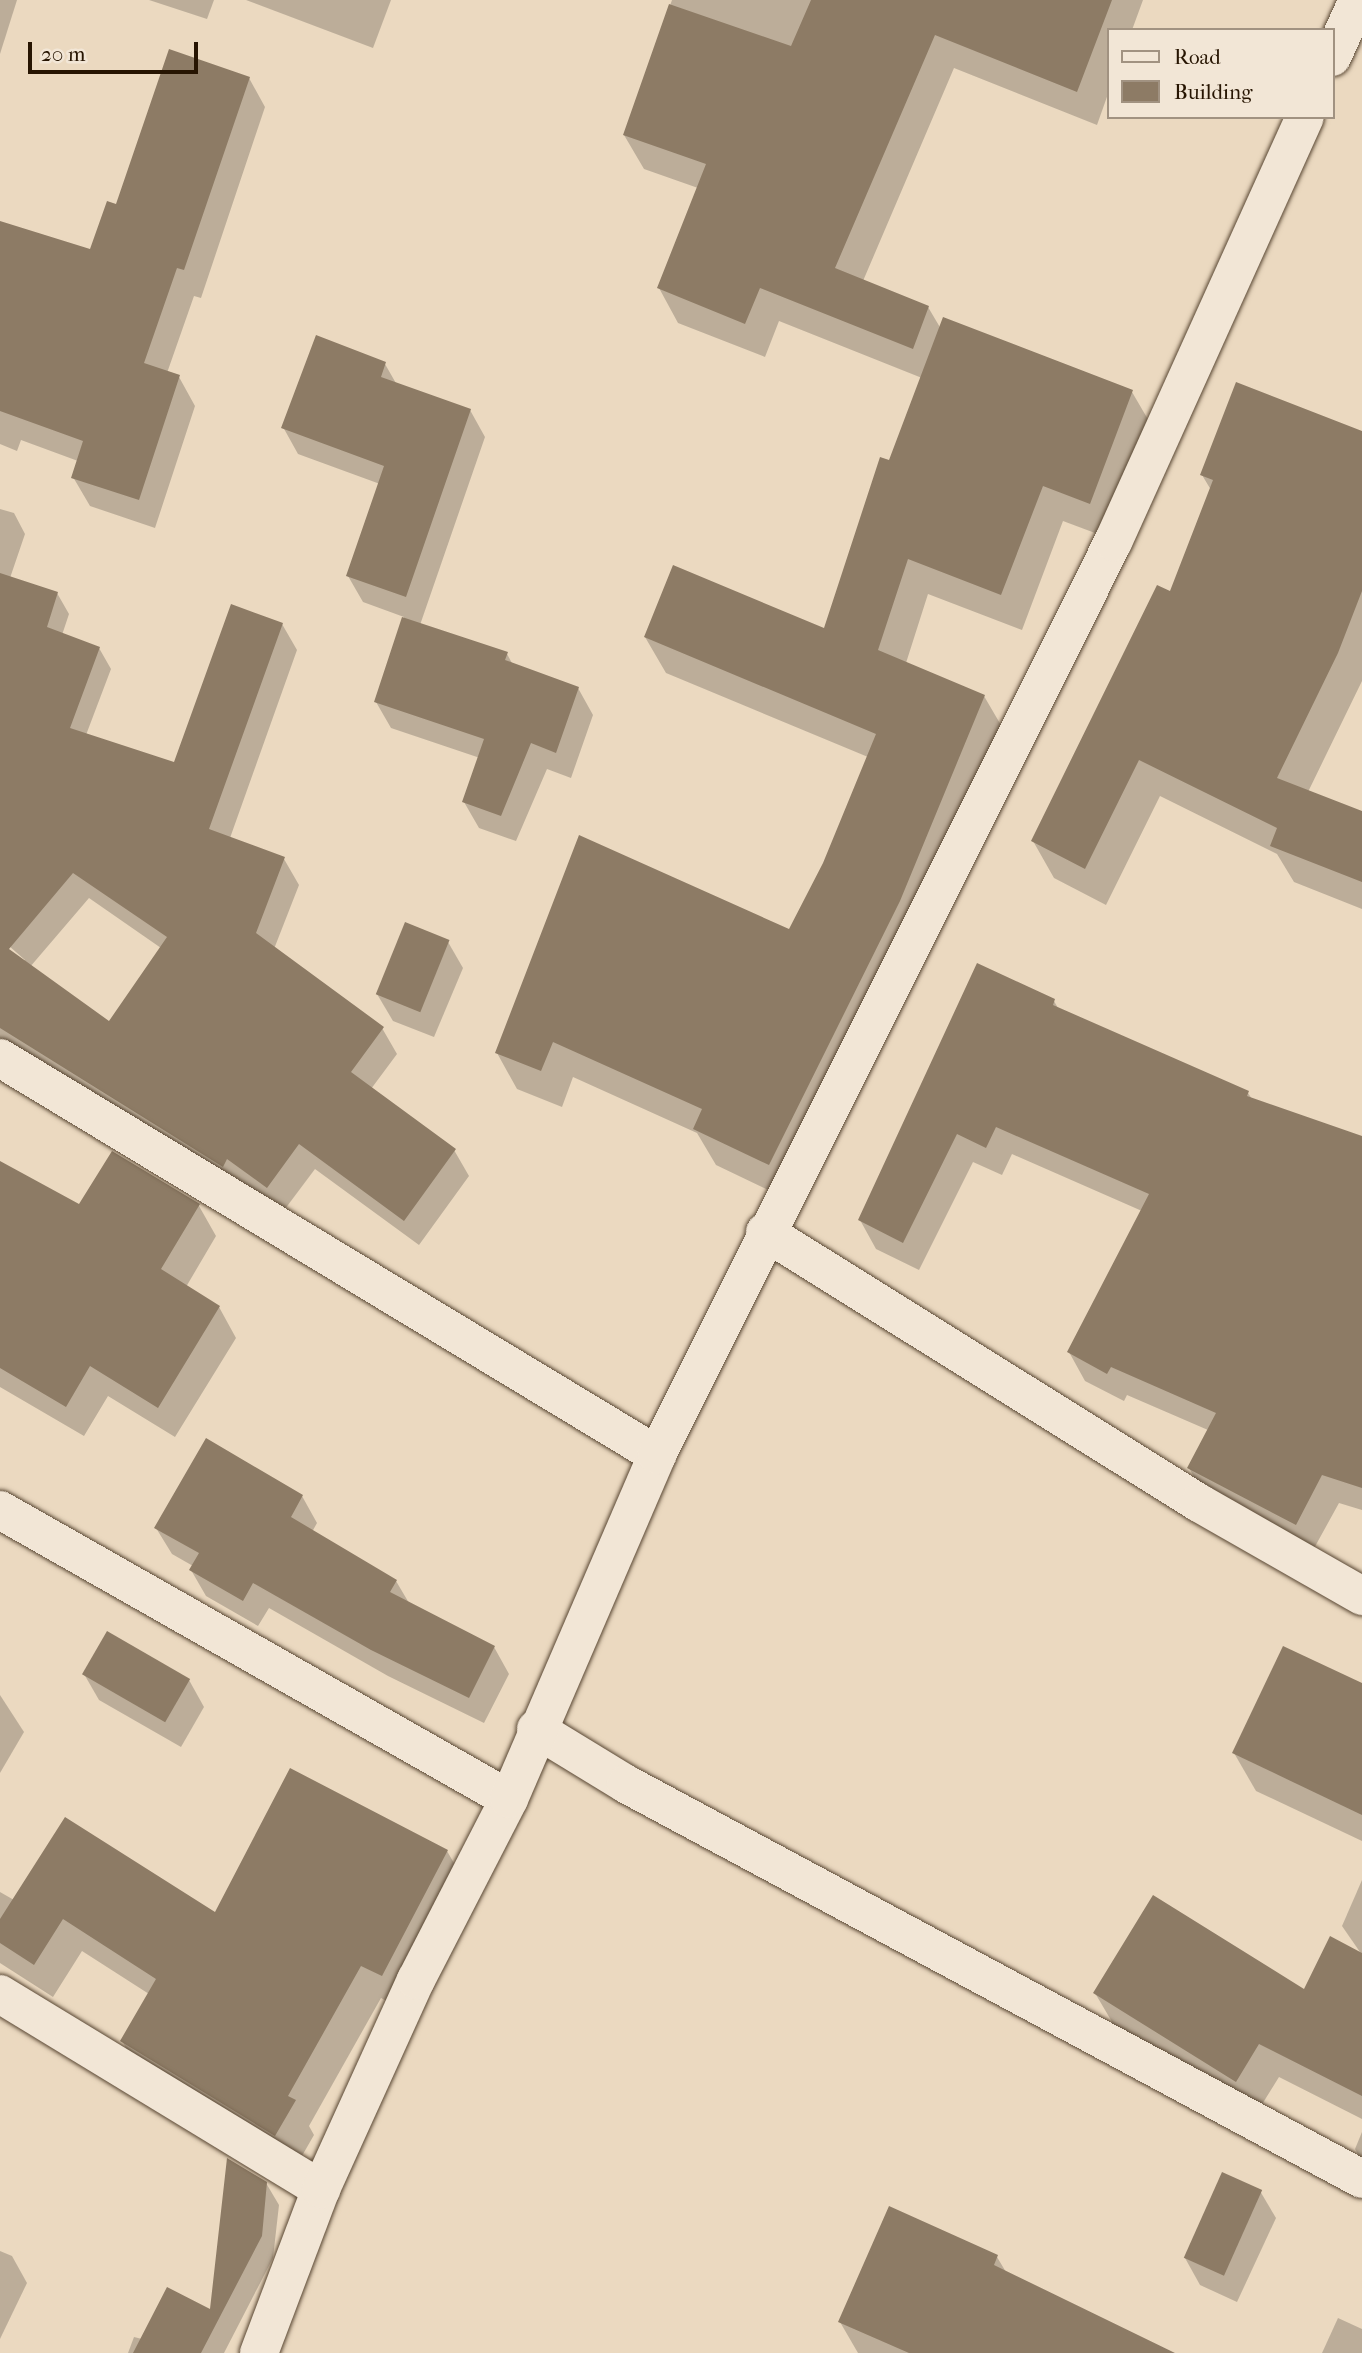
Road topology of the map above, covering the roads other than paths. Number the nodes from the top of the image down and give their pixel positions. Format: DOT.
graph roads {
  1 [pos="1358,0"];
  2 [pos="1334,53"];
  3 [pos="1304,119"];
  4 [pos="0,1058"];
  5 [pos="765,1232"];
  6 [pos="657,1455"];
  7 [pos="0,1510"];
  8 [pos="1362,1596"];
  9 [pos="536,1729"];
  10 [pos="509,1799"];
  11 [pos="0,1994"];
  12 [pos="1362,2179"];
  13 [pos="321,2189"];
  14 [pos="259,2353"];
  1 -- 2 [label="street"];
  3 -- 5 [label="street"];
  4 -- 6 [label="street"];
  5 -- 6 [label="street"];
  5 -- 8 [label="street"];
  6 -- 9 [label="street"];
  7 -- 10 [label="street"];
  9 -- 10 [label="street"];
  9 -- 12 [label="street"];
  10 -- 13 [label="street"];
  11 -- 13 [label="street"];
  13 -- 14 [label="street"];
}
